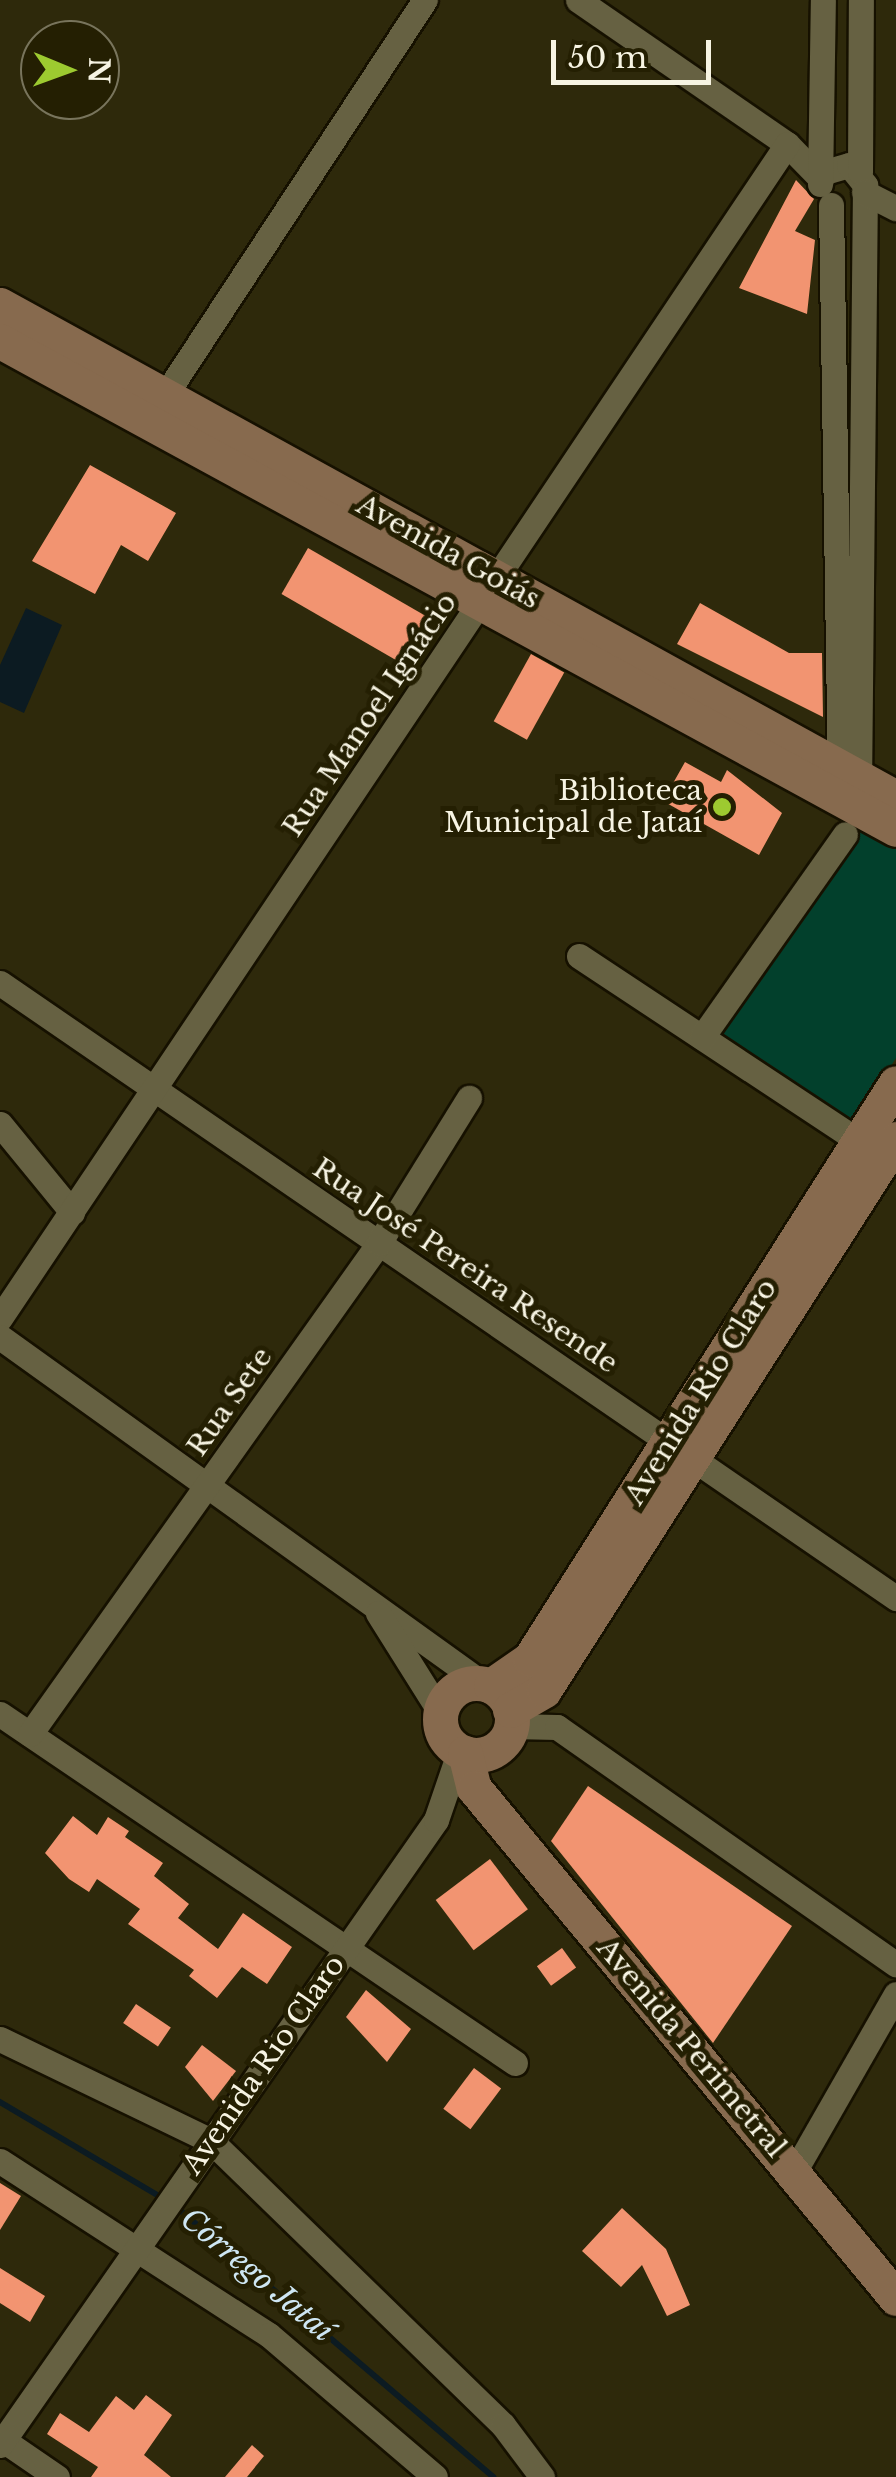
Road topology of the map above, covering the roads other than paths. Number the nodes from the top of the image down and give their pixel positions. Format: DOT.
graph roads {
  1 [pos="426,0"];
  2 [pos="578,0"];
  3 [pos="823,0"];
  4 [pos="861,0"];
  5 [pos="787,144"];
  6 [pos="823,176"];
  7 [pos="862,188"];
  8 [pos="831,205"];
  9 [pos="896,208"];
  10 [pos="0,305"];
  11 [pos="0,340"];
  12 [pos="156,409"];
  13 [pos="490,592"];
  14 [pos="896,798"];
  15 [pos="849,799"];
  16 [pos="896,829"];
  17 [pos="579,956"];
  18 [pos="0,983"];
  19 [pos="702,1037"];
  20 [pos="896,1083"];
  21 [pos="154,1089"];
  22 [pos="469,1098"];
  23 [pos="0,1124"];
  24 [pos="884,1151"];
  25 [pos="72,1212"];
  26 [pos="379,1243"];
  27 [pos="0,1318"];
  28 [pos="0,1336"];
  29 [pos="682,1451"];
  30 [pos="207,1487"];
  31 [pos="896,1598"];
  32 [pos="376,1609"];
  33 [pos="498,1701"];
  34 [pos="440,1712"];
  35 [pos="0,1714"];
  36 [pos="30,1734"];
  37 [pos="470,1752"];
  38 [pos="347,1948"];
  39 [pos="896,1964"];
  40 [pos="896,1994"];
  41 [pos="0,2039"];
  42 [pos="514,2063"];
  43 [pos="212,2141"];
  44 [pos="0,2162"];
  45 [pos="794,2172"];
  46 [pos="140,2247"];
  47 [pos="896,2298"];
  48 [pos="1,2441"];
  49 [pos="57,2477"];
  50 [pos="436,2477"];
  51 [pos="542,2477"];
  1 -- 12 [label="street"];
  2 -- 5 [label="street"];
  3 -- 6 [label="street"];
  4 -- 7 [label="street"];
  5 -- 6 [label="street"];
  5 -- 13 [label="street, Rua Manoel Ignácio"];
  6 -- 7 [label="street"];
  6 -- 8 [label="street"];
  7 -- 8 [label="street"];
  7 -- 9 [label="street"];
  7 -- 15 [label="street"];
  8 -- 15 [label="street"];
  10 -- 12 [label="main road, Avenida Goiás"];
  11 -- 12 [label="main road, Avenida Goiás"];
  12 -- 13 [label="main road, Avenida Goiás"];
  13 -- 15 [label="main road, Avenida Goiás"];
  13 -- 21 [label="street, Rua Manoel Ignácio"];
  14 -- 15 [label="main road, Avenida Goiás"];
  15 -- 16 [label="main road, Avenida Goiás"];
  15 -- 19 [label="street"];
  17 -- 19 [label="street"];
  18 -- 21 [label="street, Rua José Pereira Resende"];
  19 -- 24 [label="street"];
  20 -- 24 [label="main road, Avenida Rio Claro"];
  21 -- 25 [label="street, Rua Manoel Ignácio"];
  21 -- 26 [label="street, Rua José Pereira Resende"];
  22 -- 26 [label="street, Rua Sete"];
  23 -- 25 [label="street"];
  24 -- 29 [label="main road, Avenida Rio Claro"];
  25 -- 27 [label="street, Rua Manoel Ignácio"];
  26 -- 29 [label="street, Rua José Pereira Resende"];
  26 -- 30 [label="street, Rua Sete"];
  28 -- 30 [label="street"];
  29 -- 31 [label="street, Rua José Pereira Resende"];
  29 -- 33 [label="main road, Avenida Rio Claro"];
  30 -- 32 [label="street"];
  30 -- 36 [label="street, Rua Sete"];
  32 -- 33 [label="street"];
  32 -- 34 [label="street"];
  33 -- 34 [label="main road"];
  33 -- 37 [label="main road"];
  33 -- 39 [label="street"];
  34 -- 37 [label="main road, Avenida Perimetral"];
  35 -- 36 [label="street"];
  36 -- 38 [label="street"];
  37 -- 38 [label="street, Avenida Rio Claro"];
  37 -- 45 [label="main road, Avenida Perimetral"];
  38 -- 42 [label="street"];
  38 -- 43 [label="street, Avenida Rio Claro"];
  40 -- 45 [label="street"];
  41 -- 43 [label="street"];
  43 -- 46 [label="street, Avenida Rio Claro"];
  43 -- 51 [label="street"];
  44 -- 46 [label="street"];
  45 -- 47 [label="main road, Avenida Perimetral"];
  46 -- 48 [label="street, Avenida Rio Claro"];
  46 -- 50 [label="street"];
  48 -- 49 [label="street"];
}
